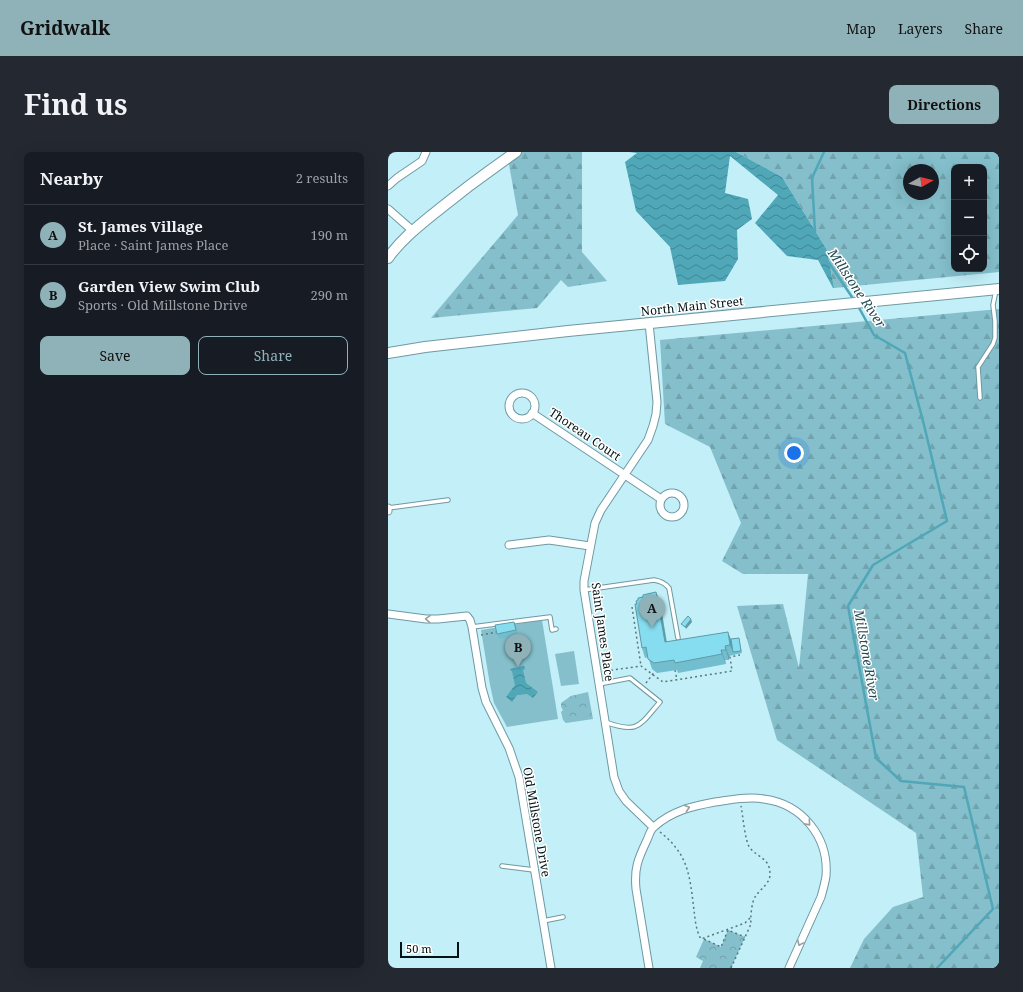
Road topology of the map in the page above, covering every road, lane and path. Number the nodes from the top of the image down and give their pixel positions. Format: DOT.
graph roads {
  1 [pos="426,152"];
  2 [pos="516,152"];
  3 [pos="388,186"];
  4 [pos="388,209"];
  5 [pos="413,230"];
  6 [pos="388,258"];
  7 [pos="997,290"];
  8 [pos="649,323"];
  9 [pos="388,353"];
  10 [pos="980,398"];
  11 [pos="532,413"];
  12 [pos="625,474"];
  13 [pos="661,499"];
  14 [pos="448,500"];
  15 [pos="388,508"];
  16 [pos="388,511"];
  17 [pos="509,545"];
  18 [pos="590,546"];
  19 [pos="584,590"];
  20 [pos="632,607"];
  21 [pos="637,610"];
  22 [pos="632,611"];
  23 [pos="388,614"];
  24 [pos="550,616"];
  25 [pos="555,616"];
  26 [pos="472,627"];
  27 [pos="556,629"];
  28 [pos="497,632"];
  29 [pos="481,635"];
  30 [pos="678,638"];
  31 [pos="740,655"];
  32 [pos="641,666"];
  33 [pos="675,670"];
  34 [pos="606,671"];
  35 [pos="654,671"];
  36 [pos="652,674"];
  37 [pos="677,680"];
  38 [pos="599,684"];
  39 [pos="643,688"];
  40 [pos="605,722"];
  41 [pos="741,806"];
  42 [pos="653,827"];
  43 [pos="660,832"];
  44 [pos="502,866"];
  45 [pos="535,870"];
  46 [pos="563,918"];
  47 [pos="750,918"];
  48 [pos="543,921"];
  49 [pos="728,930"];
  50 [pos="745,937"];
  51 [pos="704,939"];
  52 [pos="551,968"];
  53 [pos="649,968"];
  54 [pos="731,968"];
  55 [pos="790,968"];
  1 -- 3 [label="street"];
  2 -- 5 [label="street"];
  4 -- 5 [label="street"];
  5 -- 6 [label="street"];
  7 -- 8 [label="street, North Main Street"];
  7 -- 10 [label="lane"];
  8 -- 9 [label="street, North Main Street"];
  8 -- 12 [label="street, Saint James Place"];
  11 -- 12 [label="street, Thoreau Court"];
  12 -- 13 [label="street, Thoreau Court"];
  12 -- 18 [label="street, Saint James Place"];
  14 -- 15 [label="lane"];
  15 -- 16 [label="street"];
  17 -- 18 [label="street"];
  18 -- 19 [label="street, Saint James Place"];
  19 -- 30 [label="lane"];
  19 -- 38 [label="street, Saint James Place"];
  20 -- 22 [label="path"];
  21 -- 22 [label="path"];
  22 -- 32 [label="path"];
  26 -- 23 [label="street, Old Millstone Drive, one-way"];
  24 -- 25 [label="lane"];
  24 -- 26 [label="lane"];
  24 -- 27 [label="lane"];
  26 -- 45 [label="street, Old Millstone Drive"];
  28 -- 29 [label="path"];
  31 -- 37 [label="path"];
  32 -- 34 [label="path"];
  32 -- 36 [label="path"];
  33 -- 37 [label="path"];
  35 -- 36 [label="path"];
  36 -- 37 [label="path"];
  36 -- 39 [label="path"];
  38 -- 39 [label="lane"];
  38 -- 40 [label="street, Saint James Place"];
  39 -- 40 [label="lane"];
  40 -- 42 [label="street, Saint James Place"];
  41 -- 47 [label="path"];
  42 -- 53 [label="street"];
  42 -- 55 [label="street, one-way"];
  43 -- 51 [label="path"];
  44 -- 45 [label="lane"];
  45 -- 48 [label="street, Old Millstone Drive"];
  46 -- 48 [label="lane"];
  47 -- 49 [label="path"];
  47 -- 50 [label="path"];
  48 -- 52 [label="street, Old Millstone Drive"];
  49 -- 50 [label="path"];
  49 -- 51 [label="path"];
  49 -- 51 [label="path"];
  50 -- 54 [label="path"];
}
